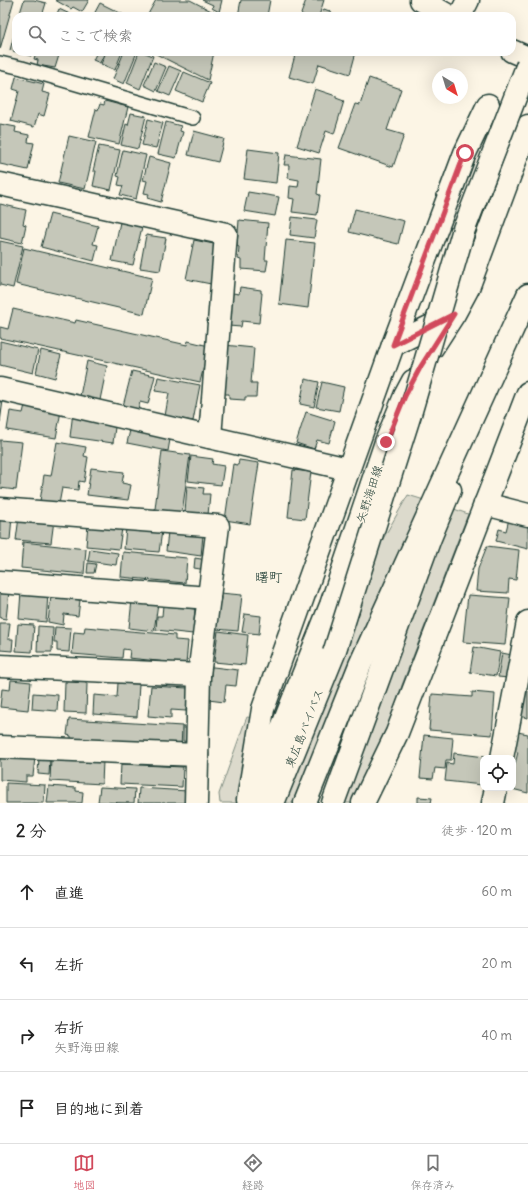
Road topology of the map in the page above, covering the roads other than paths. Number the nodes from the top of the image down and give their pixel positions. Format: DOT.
graph roads {
  1 [pos="468,0"];
  2 [pos="423,1"];
  3 [pos="442,12"];
  4 [pos="462,12"];
  5 [pos="516,53"];
  6 [pos="528,58"];
  7 [pos="0,63"];
  8 [pos="528,64"];
  9 [pos="488,106"];
  10 [pos="193,118"];
  11 [pos="528,126"];
  12 [pos="0,184"];
  13 [pos="528,295"];
  14 [pos="528,305"];
  15 [pos="454,314"];
  16 [pos="393,345"];
  17 [pos="0,390"];
  18 [pos="528,393"];
  19 [pos="210,437"];
  20 [pos="348,469"];
  21 [pos="485,504"];
  22 [pos="0,509"];
  23 [pos="528,515"];
  24 [pos="0,582"];
  25 [pos="209,598"];
  26 [pos="528,622"];
  27 [pos="0,666"];
  28 [pos="199,675"];
  29 [pos="0,747"];
  30 [pos="197,755"];
  31 [pos="503,755"];
  32 [pos="495,791"];
  33 [pos="196,803"];
  34 [pos="247,803"];
  35 [pos="252,803"];
  36 [pos="273,803"];
  37 [pos="304,803"];
  38 [pos="333,803"];
  39 [pos="363,803"];
  40 [pos="493,803"];
  1 -- 4 [label="main road"];
  2 -- 3 [label="main road"];
  5 -- 6 [label="main road"];
  7 -- 10 [label="lane"];
  8 -- 36 [label="main road, 東広島バイパス, bridge"];
  9 -- 16 [label="main road"];
  11 -- 15 [label="main road, 矢野海田線"];
  12 -- 19 [label="main road"];
  13 -- 37 [label="main road"];
  14 -- 38 [label="main road"];
  15 -- 16 [label="main road"];
  15 -- 35 [label="main road, 矢野海田線"];
  16 -- 20 [label="main road"];
  17 -- 19 [label="main road"];
  18 -- 21 [label="main road"];
  19 -- 20 [label="main road"];
  20 -- 34 [label="main road"];
  21 -- 23 [label="main road"];
  21 -- 39 [label="main road"];
  22 -- 25 [label="main road"];
  24 -- 25 [label="main road"];
  25 -- 28 [label="main road"];
  26 -- 31 [label="main road"];
  27 -- 28 [label="main road"];
  28 -- 30 [label="main road"];
  29 -- 30 [label="main road"];
  30 -- 33 [label="main road"];
  32 -- 40 [label="main road"];
}
